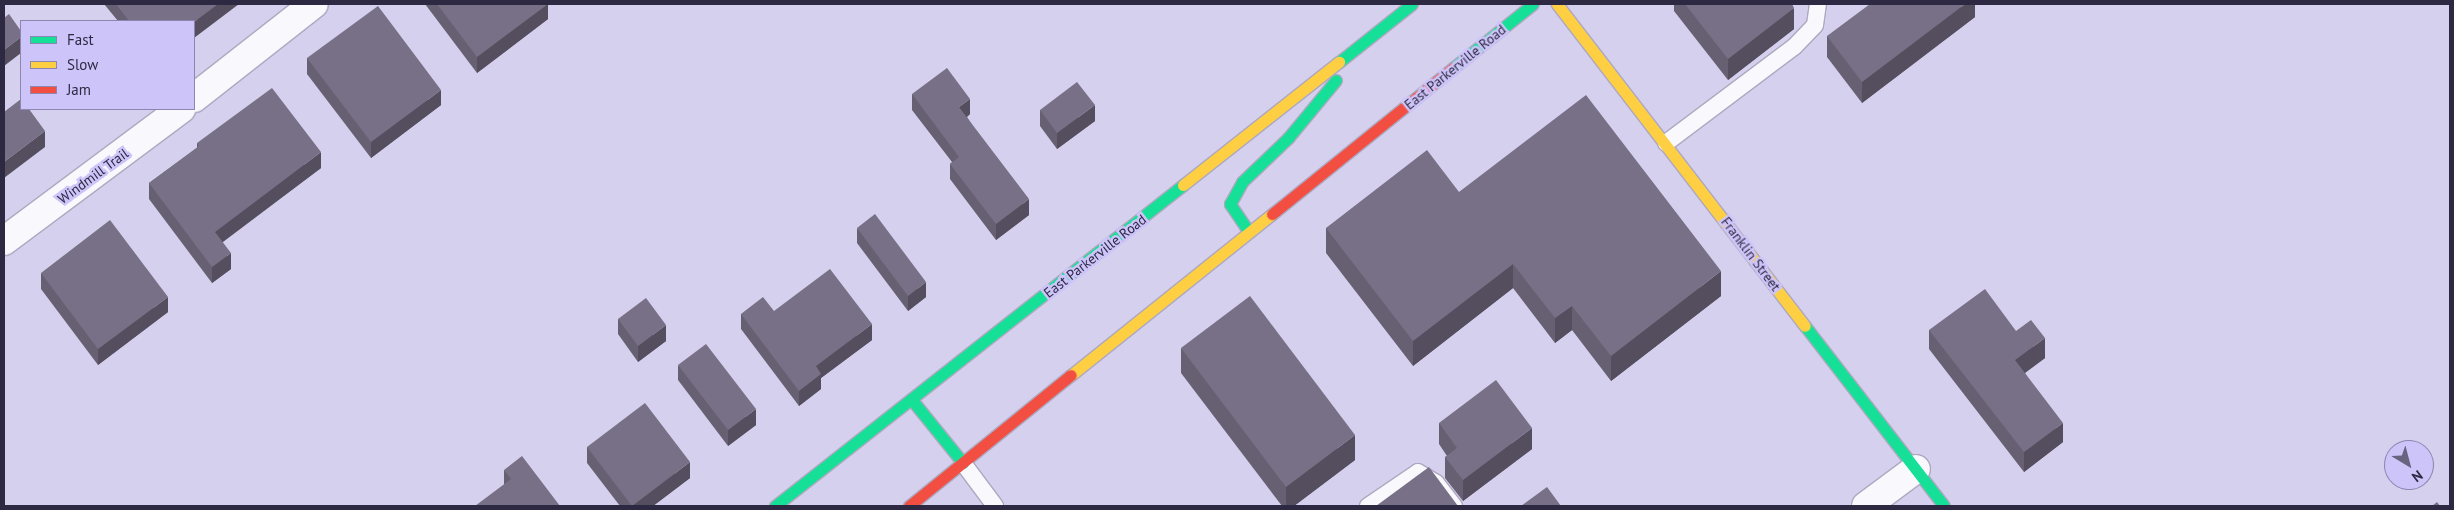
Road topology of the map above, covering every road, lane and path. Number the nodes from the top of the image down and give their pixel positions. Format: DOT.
graph roads {
  1 [pos="314,4"];
  2 [pos="1412,4"];
  3 [pos="1533,4"];
  4 [pos="1557,4"];
  5 [pos="1818,4"];
  6 [pos="1384,26"];
  7 [pos="195,97"];
  8 [pos="180,110"];
  9 [pos="1666,143"];
  10 [pos="1249,232"];
  11 [pos="4,241"];
  12 [pos="912,400"];
  13 [pos="963,464"];
  14 [pos="1916,469"];
  15 [pos="775,506"];
  16 [pos="910,506"];
  17 [pos="995,506"];
  18 [pos="1368,506"];
  19 [pos="1454,506"];
  20 [pos="1866,506"];
  21 [pos="1944,506"];
  1 -- 7 [label="street"];
  2 -- 6 [label="main road, East Parkerville Road"];
  3 -- 10 [label="main road, East Parkerville Road"];
  4 -- 9 [label="main road, Franklin Street"];
  5 -- 9 [label="lane"];
  6 -- 10 [label="main road"];
  6 -- 12 [label="main road, East Parkerville Road"];
  8 -- 11 [label="street, Windmill Trail"];
  9 -- 14 [label="main road, Franklin Street"];
  10 -- 13 [label="main road, East Parkerville Road"];
  12 -- 13 [label="main road"];
  12 -- 15 [label="main road, East Parkerville Road"];
  13 -- 16 [label="main road, East Parkerville Road"];
  13 -- 17 [label="lane"];
  14 -- 20 [label="street"];
  14 -- 21 [label="main road, Franklin Street"];
  18 -- 19 [label="lane"];
}
